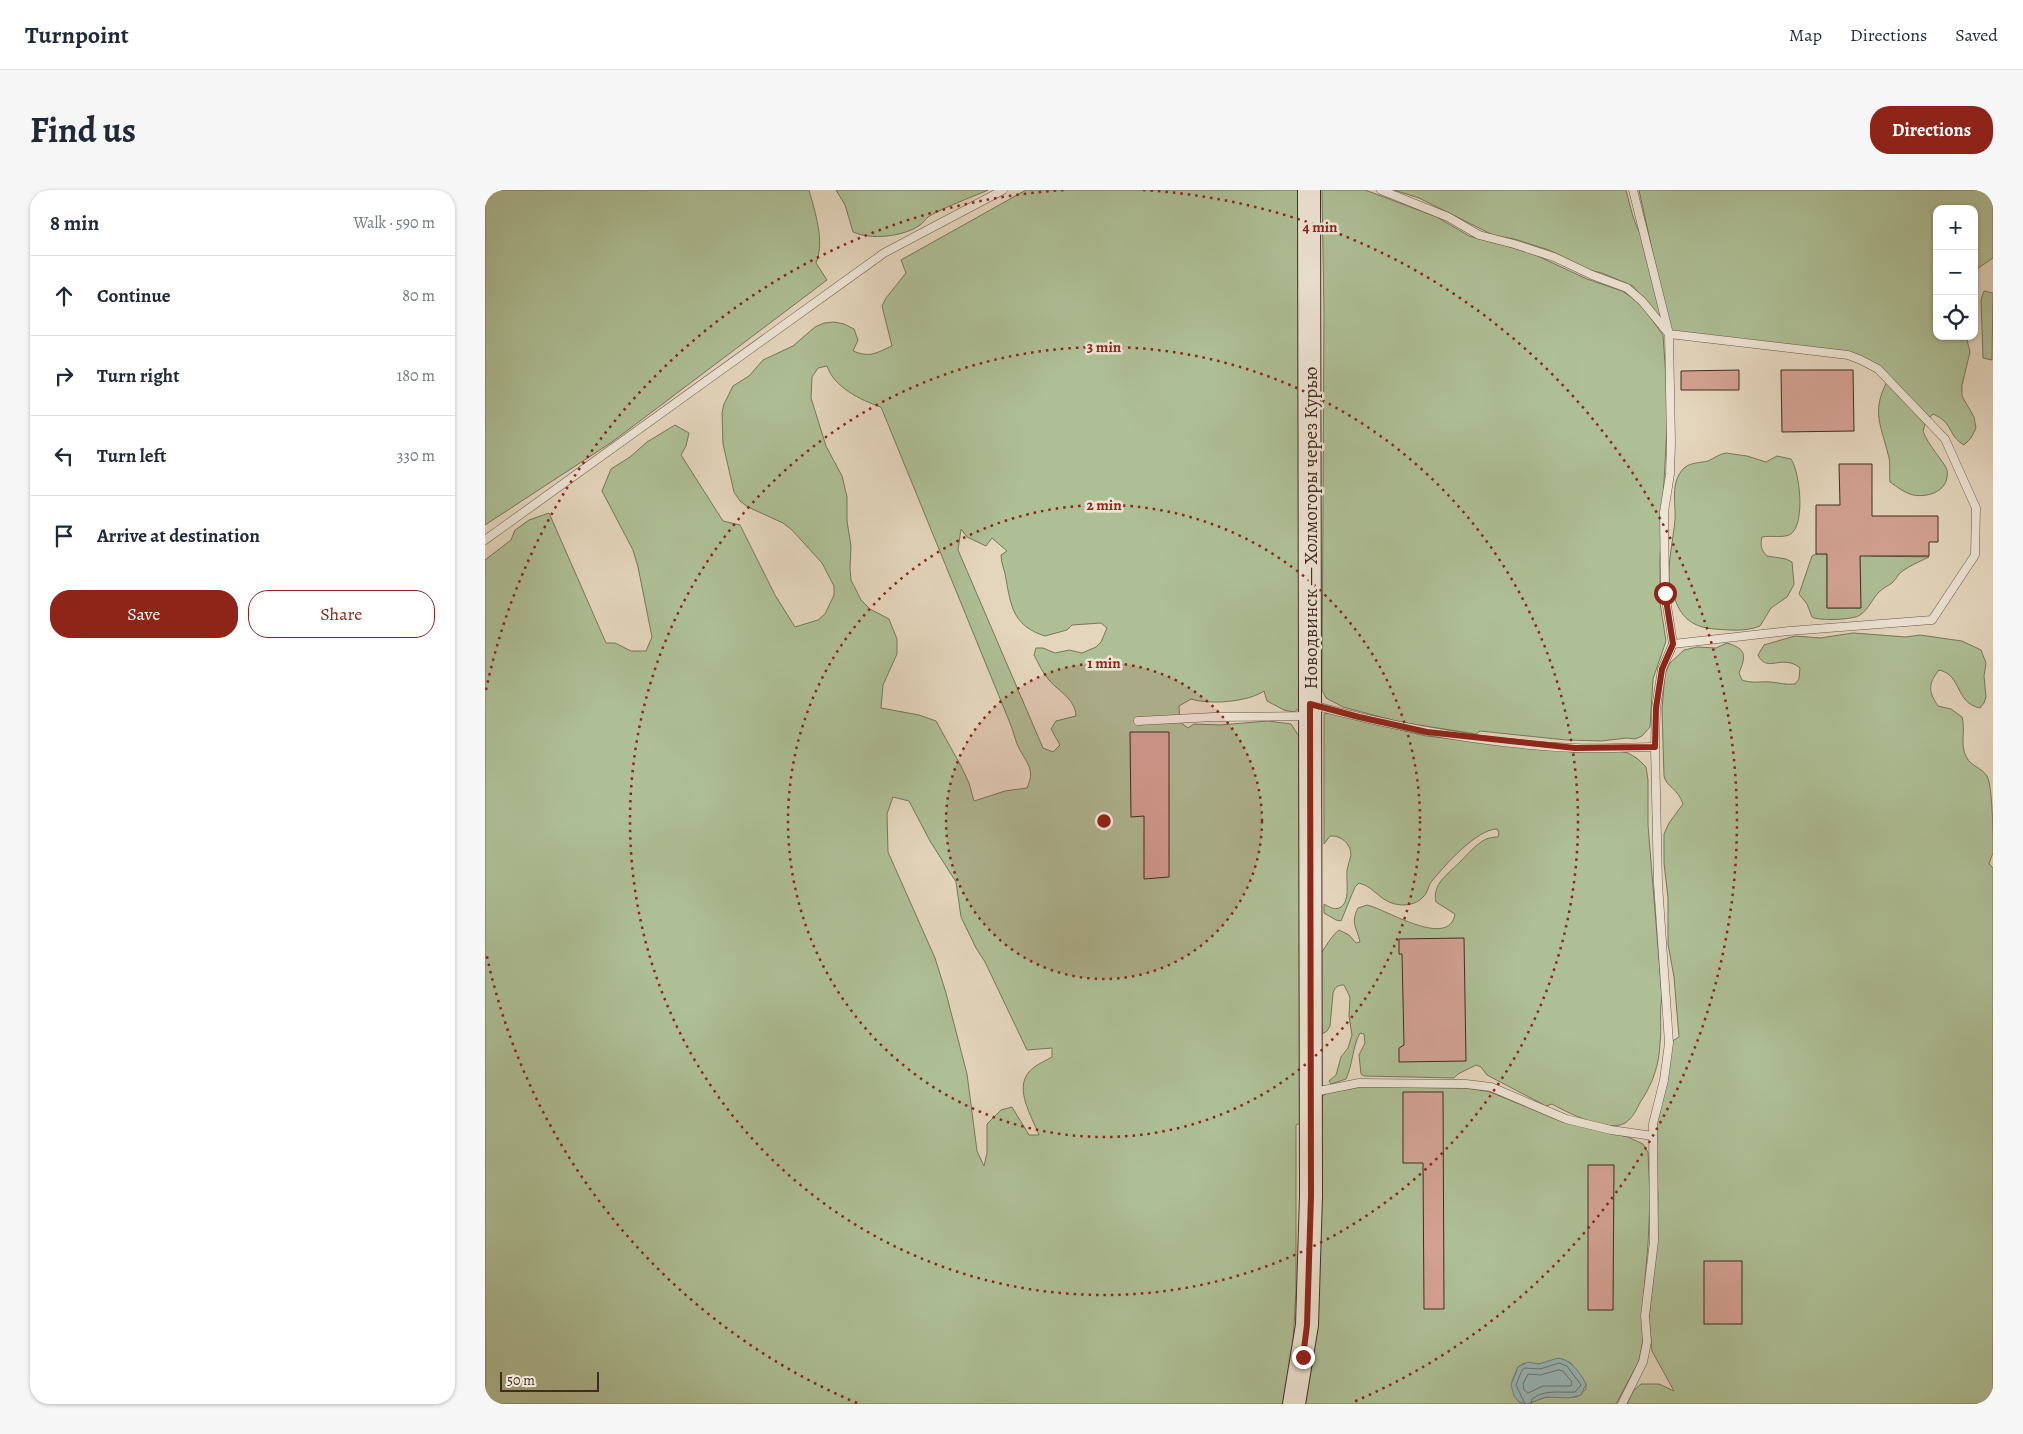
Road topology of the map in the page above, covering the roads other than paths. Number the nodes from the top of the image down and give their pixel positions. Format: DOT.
graph roads {
  1 [pos="1003,190"];
  2 [pos="1309,190"];
  3 [pos="1381,190"];
  4 [pos="1633,190"];
  5 [pos="1669,334"];
  6 [pos="485,540"];
  7 [pos="1673,644"];
  8 [pos="1310,710"];
  9 [pos="1138,721"];
  10 [pos="1655,747"];
  11 [pos="1312,1093"];
  12 [pos="1653,1136"];
  13 [pos="1294,1404"];
  14 [pos="1623,1404"];
  1 -- 6 [label="lane"];
  2 -- 8 [label="main road, Новодвинск — Холмогоры через Курью"];
  3 -- 5 [label="lane"];
  4 -- 5 [label="lane"];
  5 -- 7 [label="lane"];
  5 -- 7 [label="lane"];
  7 -- 10 [label="lane"];
  8 -- 9 [label="lane"];
  8 -- 10 [label="lane"];
  8 -- 11 [label="main road, Новодвинск — Холмогоры через Курью"];
  10 -- 12 [label="lane"];
  11 -- 12 [label="lane"];
  11 -- 13 [label="main road, Новодвинск — Холмогоры через Курью"];
  12 -- 14 [label="lane"];
}
